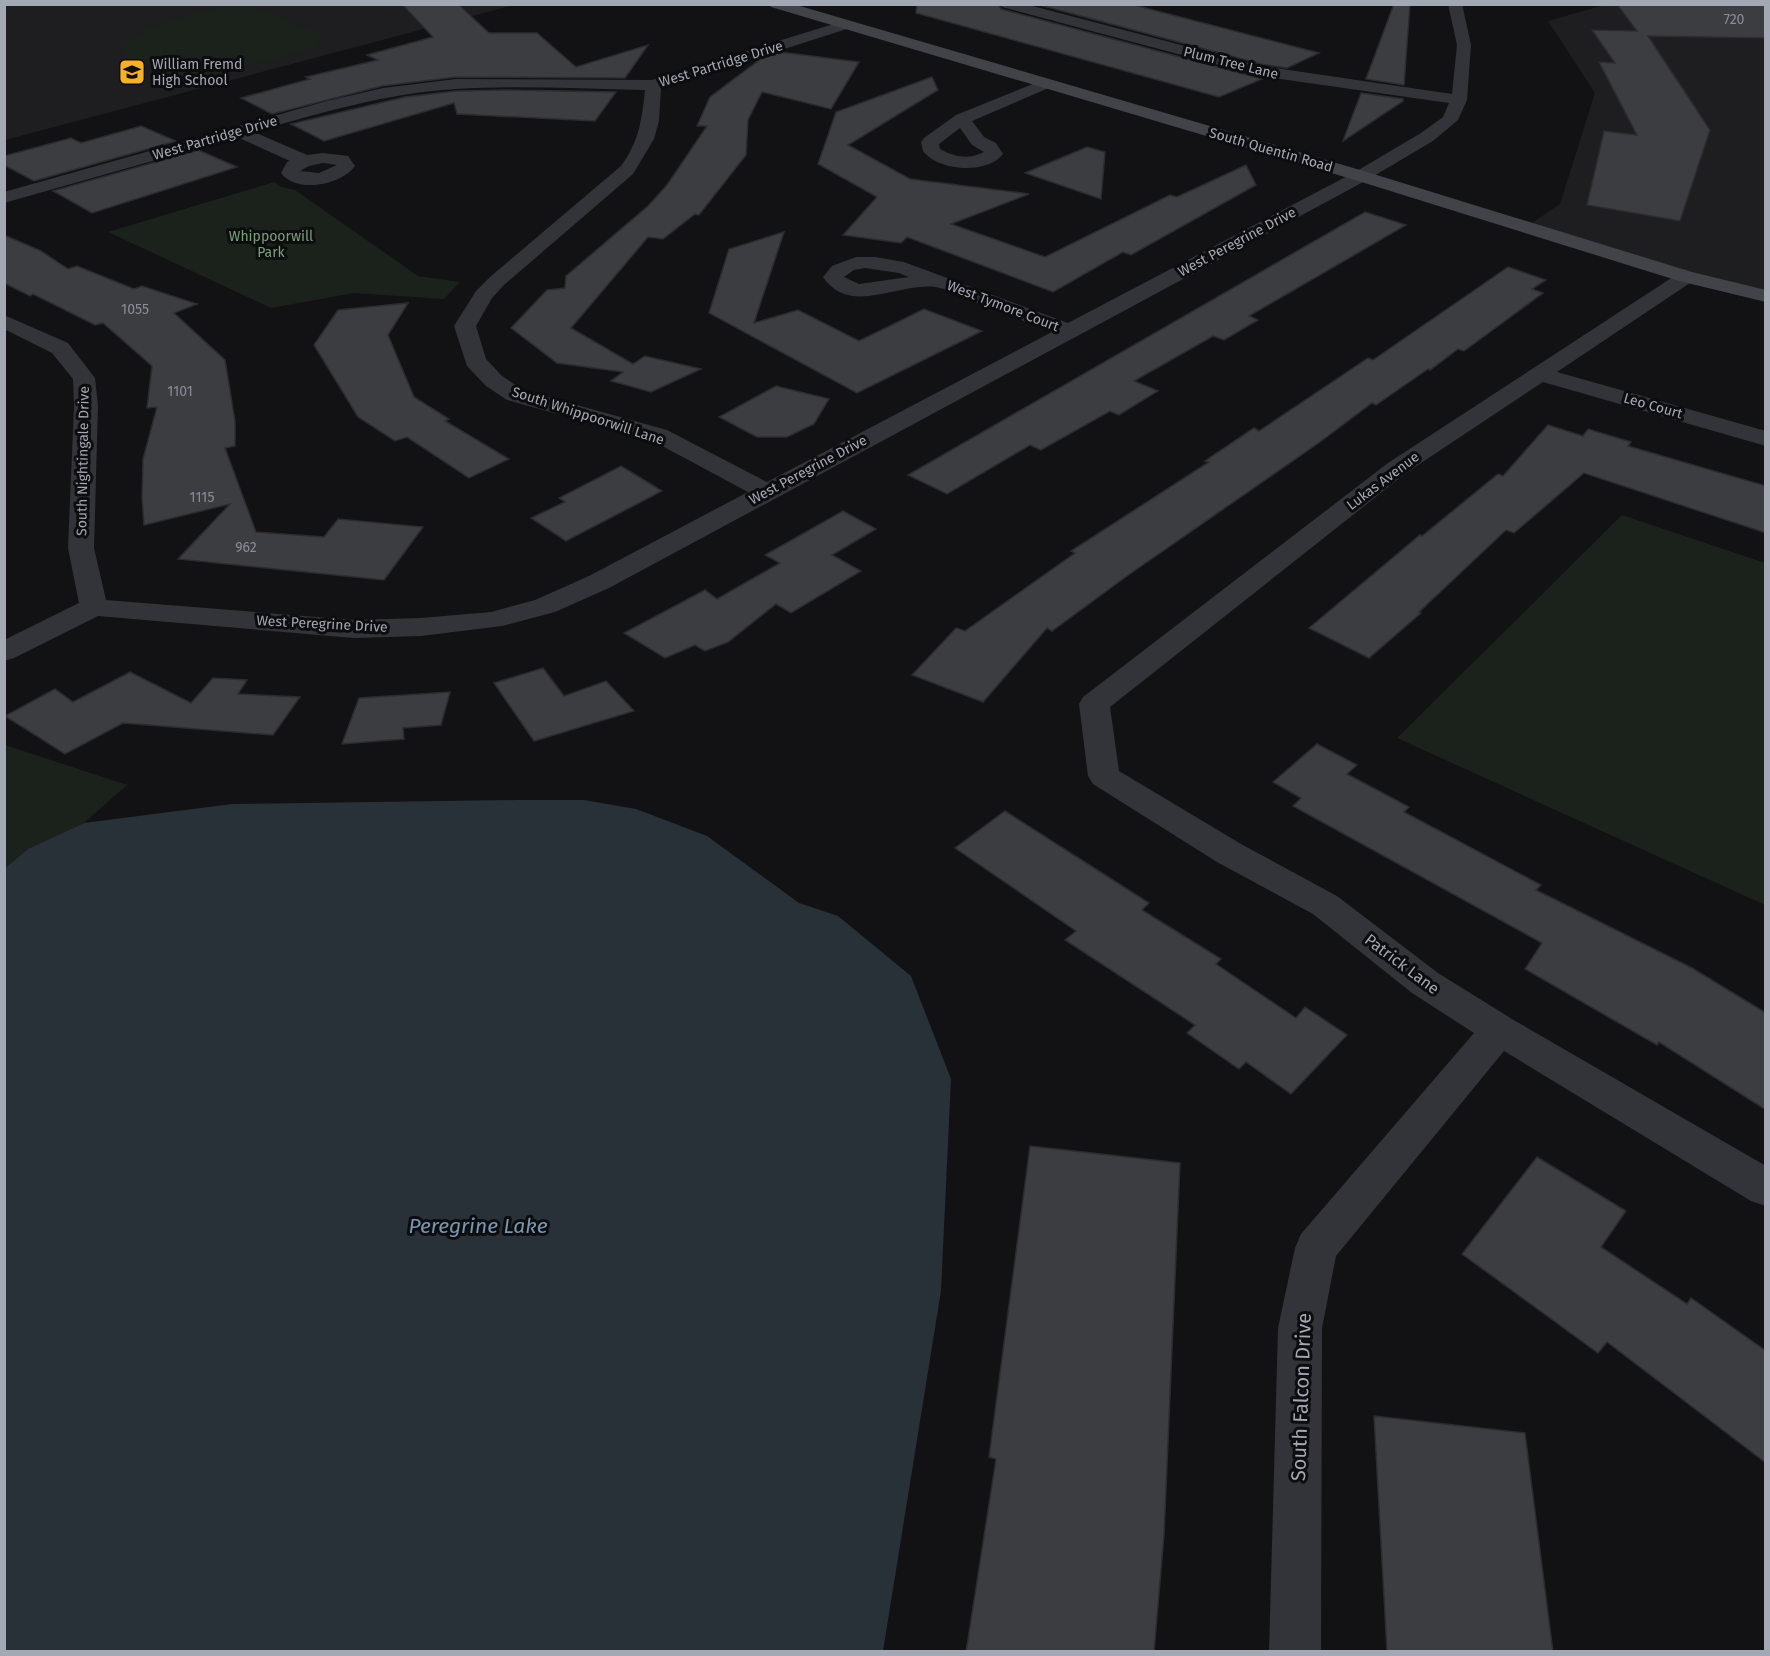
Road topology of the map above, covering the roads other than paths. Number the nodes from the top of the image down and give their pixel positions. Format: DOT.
graph roads {
  1 [pos="776,4"];
  2 [pos="1007,4"];
  3 [pos="1455,4"];
  4 [pos="845,25"];
  5 [pos="499,66"];
  6 [pos="438,73"];
  7 [pos="487,82"];
  8 [pos="1045,84"];
  9 [pos="654,85"];
  10 [pos="427,87"];
  11 [pos="1459,100"];
  12 [pos="962,119"];
  13 [pos="238,131"];
  14 [pos="305,161"];
  15 [pos="1361,177"];
  16 [pos="4,198"];
  17 [pos="1686,277"];
  18 [pos="938,281"];
  19 [pos="1766,296"];
  20 [pos="4,321"];
  21 [pos="1069,331"];
  22 [pos="1540,374"];
  23 [pos="1766,439"];
  24 [pos="768,492"];
  25 [pos="94,608"];
  26 [pos="4,652"];
  27 [pos="1094,704"];
  28 [pos="1499,1030"];
  29 [pos="1766,1188"];
  30 [pos="1295,1652"];
  1 -- 4 [label="main road, South Quentin Road"];
  2 -- 11 [label="street, Plum Tree Lane"];
  3 -- 11 [label="street, West Peregrine Drive"];
  4 -- 8 [label="main road, South Quentin Road"];
  4 -- 9 [label="street, West Partridge Drive"];
  5 -- 7 [label="street"];
  6 -- 10 [label="street"];
  7 -- 9 [label="street, West Partridge Drive"];
  7 -- 10 [label="street, West Partridge Drive"];
  8 -- 12 [label="street"];
  8 -- 15 [label="main road, South Quentin Road"];
  9 -- 24 [label="street, South Whippoorwill Lane"];
  10 -- 13 [label="street, West Partridge Drive"];
  11 -- 15 [label="street, West Peregrine Drive"];
  13 -- 14 [label="street"];
  13 -- 16 [label="street, West Partridge Drive"];
  15 -- 17 [label="main road, South Quentin Road"];
  15 -- 21 [label="street, West Peregrine Drive"];
  17 -- 19 [label="main road, South Quentin Road"];
  17 -- 22 [label="street, Lukas Avenue"];
  18 -- 21 [label="street, West Tymore Court"];
  20 -- 25 [label="street, South Nightingale Drive"];
  21 -- 24 [label="street, West Peregrine Drive"];
  22 -- 23 [label="street, Leo Court"];
  22 -- 27 [label="street, Lukas Avenue"];
  24 -- 25 [label="street, West Peregrine Drive"];
  25 -- 26 [label="street"];
  27 -- 28 [label="street, Patrick Lane"];
  28 -- 29 [label="street, Patrick Lane"];
  28 -- 30 [label="street, South Falcon Drive"];
}
